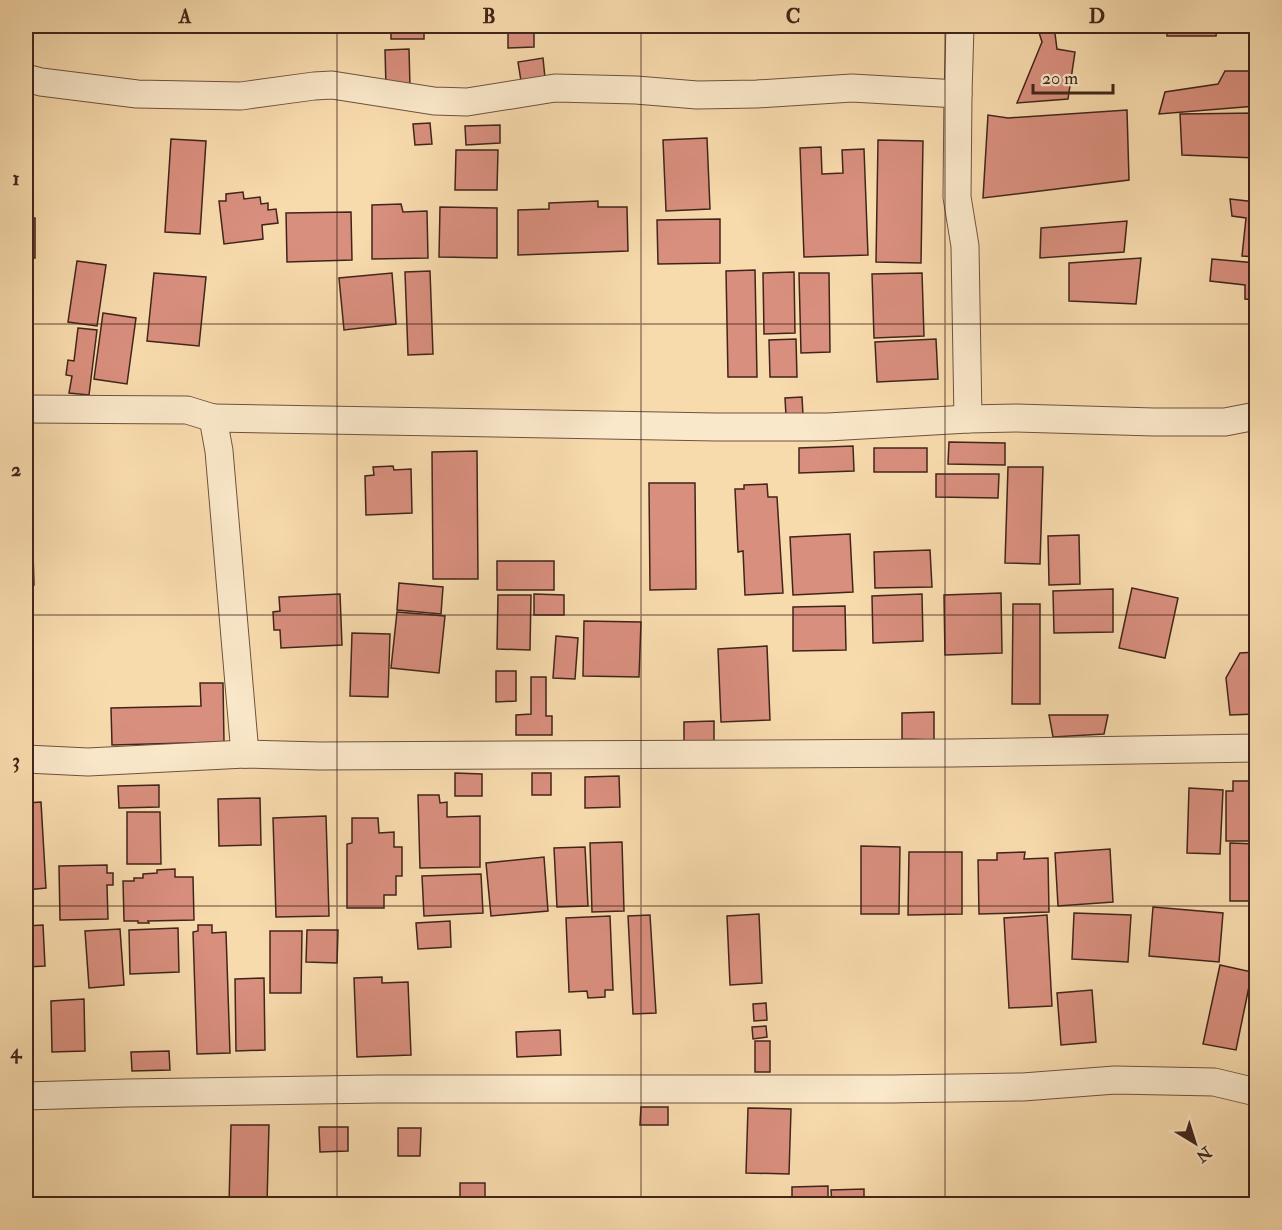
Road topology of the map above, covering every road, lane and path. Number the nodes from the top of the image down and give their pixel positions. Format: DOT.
graph roads {
  1 [pos="960,26"];
  2 [pos="26,78"];
  3 [pos="958,94"];
  4 [pos="26,409"];
  5 [pos="1257,416"];
  6 [pos="213,418"];
  7 [pos="968,418"];
  8 [pos="1257,748"];
  9 [pos="245,754"];
  10 [pos="26,759"];
  11 [pos="1257,1092"];
  12 [pos="26,1096"];
  1 -- 3 [label="street"];
  2 -- 3 [label="street"];
  3 -- 7 [label="street"];
  4 -- 6 [label="street"];
  5 -- 7 [label="street"];
  6 -- 7 [label="street"];
  6 -- 9 [label="street"];
  8 -- 9 [label="street"];
  9 -- 10 [label="street"];
  11 -- 12 [label="street"];
}
